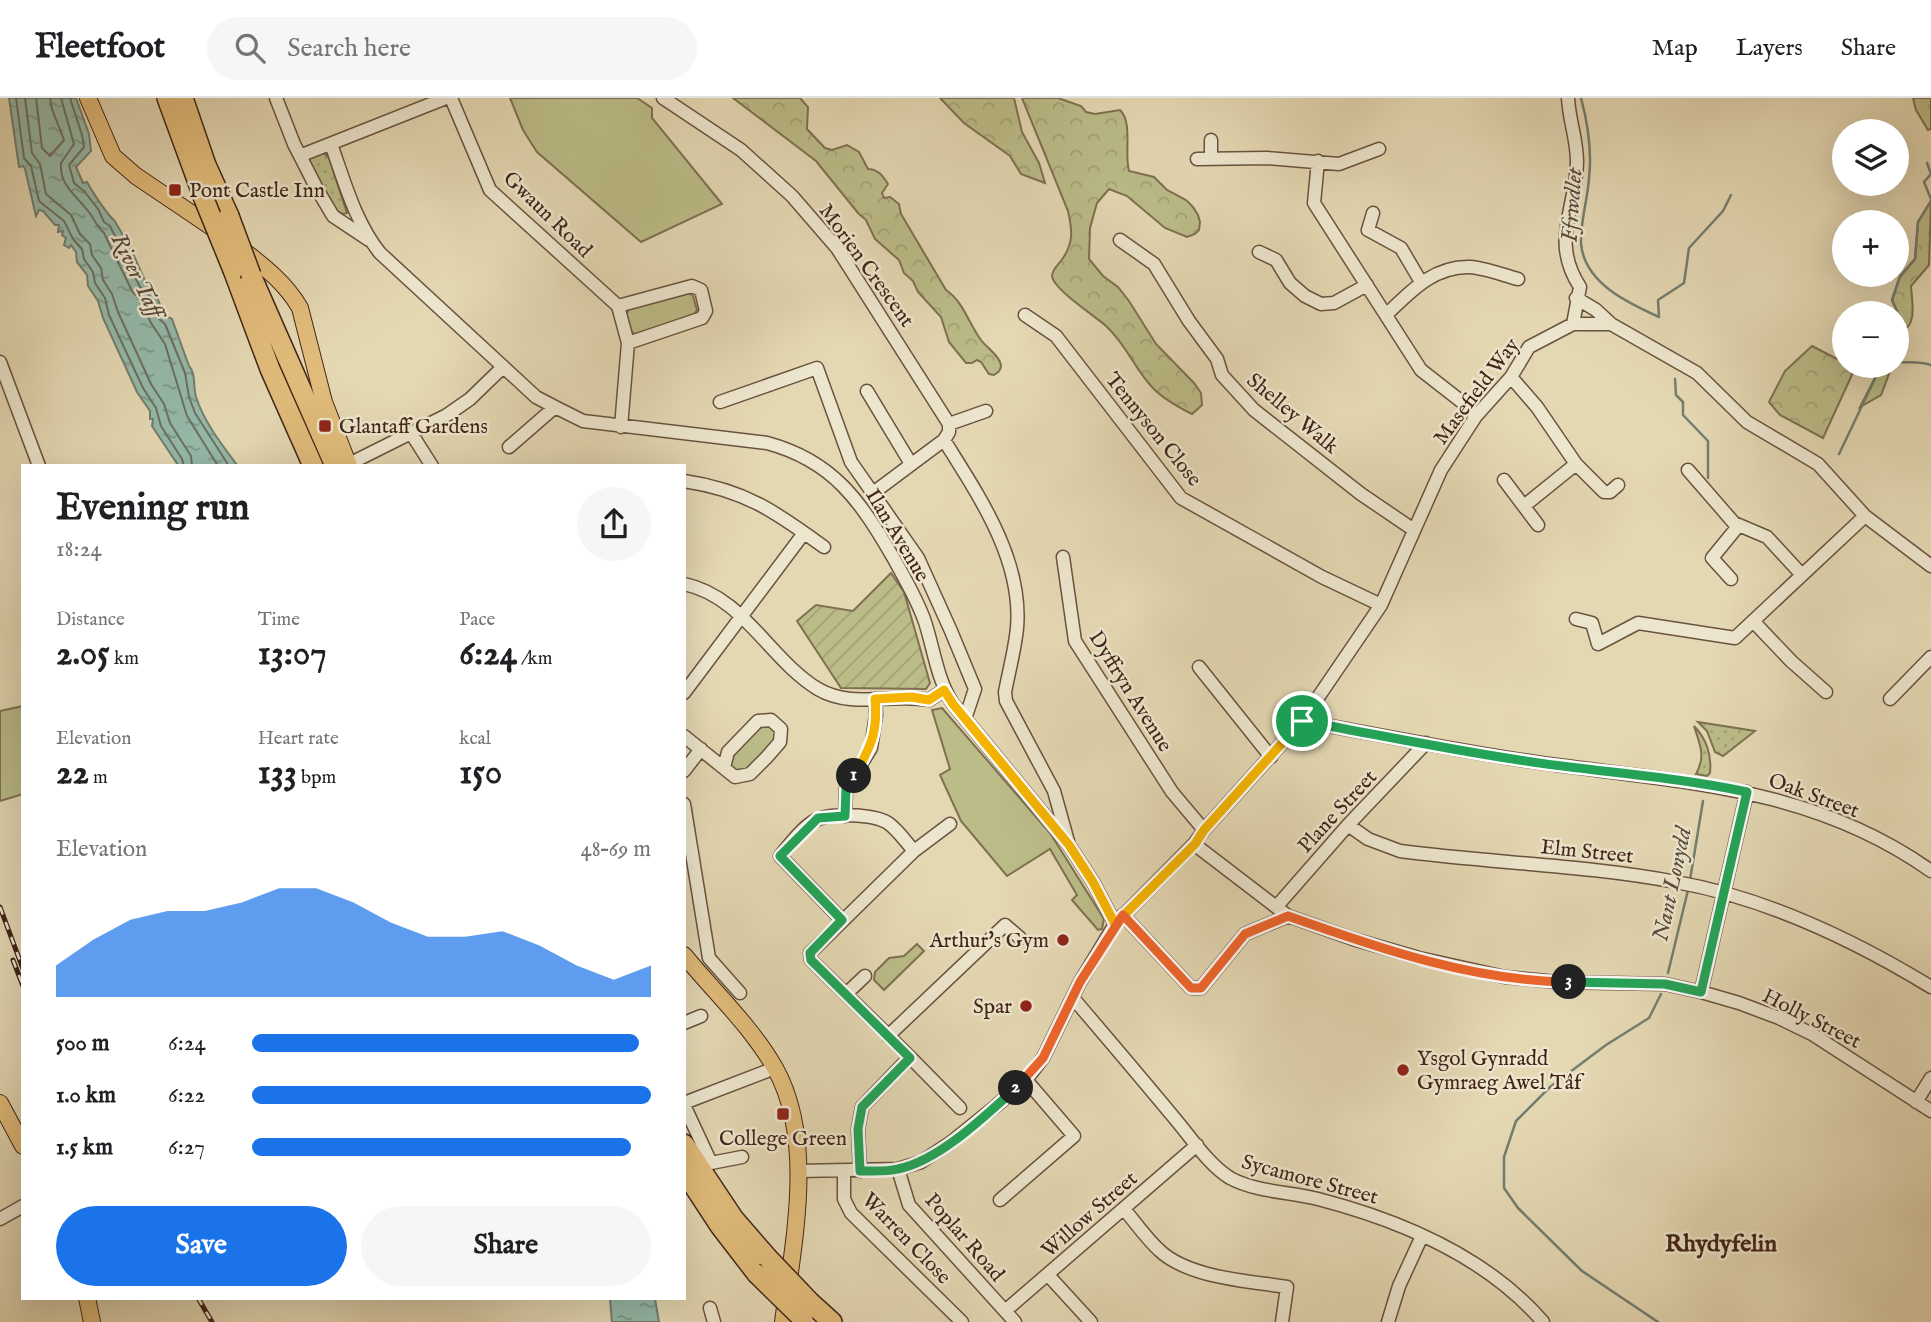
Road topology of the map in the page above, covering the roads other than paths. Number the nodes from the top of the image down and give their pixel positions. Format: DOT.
graph roads {
  1 [pos="88,98"];
  2 [pos="160,98"];
  3 [pos="167,98"];
  4 [pos="183,98"];
  5 [pos="190,98"];
  6 [pos="276,98"];
  7 [pos="449,98"];
  8 [pos="663,98"];
  9 [pos="1568,98"];
  10 [pos="1211,139"];
  11 [pos="331,144"];
  12 [pos="1379,149"];
  13 [pos="302,155"];
  14 [pos="1211,158"];
  15 [pos="1197,159"];
  16 [pos="1318,161"];
  17 [pos="200,168"];
  18 [pos="1373,213"];
  19 [pos="370,240"];
  20 [pos="1120,240"];
  21 [pos="1259,252"];
  22 [pos="242,273"];
  23 [pos="1513,274"];
  24 [pos="1421,282"];
  25 [pos="1367,285"];
  26 [pos="1576,298"];
  27 [pos="618,306"];
  28 [pos="1025,315"];
  29 [pos="1386,316"];
  30 [pos="1573,324"];
  31 [pos="1611,324"];
  32 [pos="628,343"];
  33 [pos="0,362"];
  34 [pos="503,367"];
  35 [pos="1511,377"];
  36 [pos="867,391"];
  37 [pos="0,401"];
  38 [pos="720,402"];
  39 [pos="14,403"];
  40 [pos="555,407"];
  41 [pos="986,411"];
  42 [pos="1476,416"];
  43 [pos="950,424"];
  44 [pos="621,427"];
  45 [pos="411,433"];
  46 [pos="944,440"];
  47 [pos="509,447"];
  48 [pos="38,464"];
  49 [pos="312,464"];
  50 [pos="343,464"];
  51 [pos="344,464"];
  52 [pos="346,464"];
  53 [pos="431,464"];
  54 [pos="911,464"];
  55 [pos="1576,464"];
  56 [pos="1688,470"];
  57 [pos="1504,480"];
  58 [pos="686,481"];
  59 [pos="1618,485"];
  60 [pos="873,493"];
  61 [pos="1524,506"];
  62 [pos="1865,516"];
  63 [pos="1538,525"];
  64 [pos="1739,525"];
  65 [pos="1414,530"];
  66 [pos="804,533"];
  67 [pos="824,547"];
  68 [pos="1063,557"];
  69 [pos="1931,566"];
  70 [pos="1802,575"];
  71 [pos="1731,579"];
  72 [pos="686,585"];
  73 [pos="1381,605"];
  74 [pos="742,617"];
  75 [pos="1576,619"];
  76 [pos="1753,621"];
  77 [pos="1931,657"];
  78 [pos="1199,667"];
  79 [pos="686,690"];
  80 [pos="944,690"];
  81 [pos="1826,692"];
  82 [pos="875,699"];
  83 [pos="1890,699"];
  84 [pos="965,719"];
  85 [pos="1302,721"];
  86 [pos="686,738"];
  87 [pos="1426,743"];
  88 [pos="701,749"];
  89 [pos="1271,757"];
  90 [pos="724,767"];
  91 [pos="686,768"];
  92 [pos="1747,792"];
  93 [pos="686,816"];
  94 [pos="845,816"];
  95 [pos="950,824"];
  96 [pos="1348,825"];
  97 [pos="1204,830"];
  98 [pos="1195,844"];
  99 [pos="1069,845"];
  100 [pos="914,851"];
  101 [pos="1931,871"];
  102 [pos="1723,893"];
  103 [pos="1277,906"];
  104 [pos="1288,916"];
  105 [pos="1119,919"];
  106 [pos="842,920"];
  107 [pos="1020,938"];
  108 [pos="686,958"];
  109 [pos="865,975"];
  110 [pos="1931,988"];
  111 [pos="1701,992"];
  112 [pos="740,993"];
  113 [pos="846,994"];
  114 [pos="1073,998"];
  115 [pos="701,1016"];
  116 [pos="686,1022"];
  117 [pos="888,1035"];
  118 [pos="910,1058"];
  119 [pos="775,1068"];
  120 [pos="1931,1078"];
  121 [pos="1026,1080"];
  122 [pos="1916,1102"];
  123 [pos="0,1103"];
  124 [pos="686,1103"];
  125 [pos="686,1108"];
  126 [pos="960,1108"];
  127 [pos="1931,1111"];
  128 [pos="6,1128"];
  129 [pos="21,1144"];
  130 [pos="1197,1145"];
  131 [pos="686,1147"];
  132 [pos="742,1157"];
  133 [pos="898,1169"];
  134 [pos="798,1171"];
  135 [pos="844,1171"];
  136 [pos="860,1171"];
  137 [pos="686,1174"];
  138 [pos="1000,1200"];
  139 [pos="21,1207"];
  140 [pos="1124,1209"];
  141 [pos="0,1219"];
  142 [pos="1422,1236"];
  143 [pos="762,1266"];
  144 [pos="1048,1275"];
  145 [pos="87,1300"];
  146 [pos="710,1308"];
  147 [pos="1005,1311"];
  148 [pos="807,1315"];
  149 [pos="92,1322"];
  150 [pos="714,1322"];
  151 [pos="783,1322"];
  152 [pos="832,1322"];
  153 [pos="962,1322"];
  154 [pos="1015,1322"];
  155 [pos="1091,1322"];
  156 [pos="1282,1322"];
  157 [pos="1388,1322"];
  158 [pos="1543,1322"];
  1 -- 51 [label="main road"];
  2 -- 17 [label="highway"];
  3 -- 17 [label="highway"];
  4 -- 17 [label="highway"];
  5 -- 17 [label="highway"];
  6 -- 13 [label="street"];
  7 -- 11 [label="street"];
  7 -- 27 [label="street, Gwaun Road"];
  8 -- 43 [label="street, Morien Crescent"];
  9 -- 26 [label="street"];
  10 -- 14 [label="street"];
  11 -- 13 [label="street"];
  11 -- 19 [label="street"];
  12 -- 16 [label="street"];
  13 -- 19 [label="street"];
  14 -- 15 [label="street"];
  14 -- 16 [label="street"];
  16 -- 25 [label="street"];
  17 -- 22 [label="highway, bridge"];
  17 -- 22 [label="highway, bridge"];
  18 -- 24 [label="street"];
  19 -- 34 [label="street, Ilan Avenue"];
  20 -- 65 [label="street, Shelley Walk"];
  21 -- 25 [label="street"];
  22 -- 49 [label="highway"];
  22 -- 50 [label="highway"];
  23 -- 24 [label="street"];
  24 -- 29 [label="street"];
  25 -- 29 [label="street"];
  26 -- 30 [label="street"];
  26 -- 31 [label="street"];
  27 -- 32 [label="street"];
  27 -- 32 [label="street"];
  28 -- 73 [label="street, Tennyson Close"];
  29 -- 42 [label="street"];
  30 -- 31 [label="street, Masefield Way"];
  30 -- 35 [label="street, Masefield Way"];
  31 -- 62 [label="street, Masefield Way"];
  32 -- 44 [label="street"];
  33 -- 39 [label="street"];
  34 -- 40 [label="street, Ilan Avenue"];
  34 -- 45 [label="street"];
  35 -- 42 [label="street, Masefield Way"];
  35 -- 55 [label="street"];
  36 -- 54 [label="street"];
  37 -- 39 [label="street"];
  38 -- 60 [label="street"];
  39 -- 48 [label="street"];
  40 -- 44 [label="street, Ilan Avenue"];
  40 -- 47 [label="street"];
  41 -- 43 [label="street"];
  42 -- 65 [label="street, Masefield Way"];
  43 -- 46 [label="street"];
  44 -- 80 [label="street, Ilan Avenue"];
  45 -- 52 [label="street"];
  45 -- 53 [label="street"];
  46 -- 54 [label="street"];
  46 -- 99 [label="street"];
  54 -- 60 [label="street"];
  55 -- 59 [label="street"];
  55 -- 61 [label="street"];
  56 -- 64 [label="street"];
  57 -- 61 [label="street"];
  58 -- 66 [label="street"];
  60 -- 84 [label="street"];
  61 -- 63 [label="street"];
  62 -- 69 [label="street, Masefield Way"];
  62 -- 70 [label="street"];
  64 -- 70 [label="street"];
  64 -- 71 [label="street"];
  65 -- 73 [label="street, Masefield Way"];
  66 -- 67 [label="street"];
  66 -- 74 [label="street"];
  68 -- 97 [label="street, Dyffryn Avenue"];
  70 -- 76 [label="street"];
  72 -- 74 [label="street"];
  73 -- 85 [label="street, Masefield Way"];
  74 -- 79 [label="street"];
  74 -- 82 [label="street"];
  75 -- 76 [label="street"];
  76 -- 81 [label="street"];
  77 -- 83 [label="street"];
  78 -- 89 [label="street"];
  80 -- 82 [label="street"];
  80 -- 84 [label="street, Ilan Avenue"];
  82 -- 94 [label="street"];
  84 -- 99 [label="street, Ilan Avenue"];
  85 -- 87 [label="street, Oak Street"];
  85 -- 89 [label="street, Masefield Way"];
  86 -- 88 [label="street"];
  87 -- 92 [label="street, Oak Street"];
  87 -- 96 [label="street, Plane Street"];
  88 -- 90 [label="street"];
  88 -- 91 [label="street"];
  89 -- 97 [label="street, Masefield Way"];
  90 -- 90 [label="street"];
  92 -- 101 [label="street, Oak Street"];
  92 -- 102 [label="street"];
  93 -- 112 [label="street"];
  94 -- 100 [label="street"];
  94 -- 106 [label="street"];
  95 -- 100 [label="street"];
  96 -- 102 [label="street, Elm Street"];
  96 -- 103 [label="street, Plane Street"];
  97 -- 98 [label="street, Masefield Way"];
  98 -- 103 [label="street, Holly Street"];
  98 -- 105 [label="street, Masefield Way"];
  99 -- 105 [label="street"];
  100 -- 106 [label="street"];
  102 -- 110 [label="street, Elm Street"];
  102 -- 111 [label="street"];
  103 -- 104 [label="street, Holly Street"];
  104 -- 105 [label="street"];
  104 -- 111 [label="street, Holly Street"];
  105 -- 114 [label="street, Masefield Way"];
  106 -- 113 [label="street"];
  107 -- 117 [label="street"];
  108 -- 119 [label="main road"];
  109 -- 113 [label="street"];
  111 -- 122 [label="street, Holly Street"];
  113 -- 117 [label="street"];
  114 -- 121 [label="street, Masefield Way"];
  114 -- 130 [label="street, Sycamore Street"];
  115 -- 116 [label="street"];
  117 -- 118 [label="street"];
  118 -- 126 [label="street"];
  118 -- 136 [label="street"];
  119 -- 124 [label="street"];
  119 -- 134 [label="main road"];
  120 -- 122 [label="street"];
  121 -- 133 [label="street, Masefield Way"];
  121 -- 138 [label="street"];
  122 -- 127 [label="street, Holly Street"];
  123 -- 128 [label="main road"];
  125 -- 132 [label="street"];
  128 -- 129 [label="main road"];
  130 -- 140 [label="street, Willow Street"];
  130 -- 142 [label="street, Sycamore Street"];
  131 -- 143 [label="highway"];
  133 -- 136 [label="street, Masefield Way"];
  133 -- 147 [label="street, Poplar Road"];
  134 -- 135 [label="street, Masefield Way"];
  134 -- 151 [label="main road"];
  135 -- 136 [label="street, Masefield Way"];
  135 -- 153 [label="street, Warren Close"];
  137 -- 143 [label="highway"];
  139 -- 141 [label="street"];
  140 -- 144 [label="street, Willow Street"];
  140 -- 156 [label="street"];
  142 -- 157 [label="street"];
  142 -- 158 [label="street, Sycamore Street"];
  143 -- 148 [label="highway, bridge"];
  144 -- 147 [label="street, Willow Street"];
  144 -- 155 [label="street"];
  145 -- 149 [label="main road"];
  146 -- 150 [label="street"];
  147 -- 154 [label="street, Poplar Road"];
  148 -- 152 [label="highway"];
}
